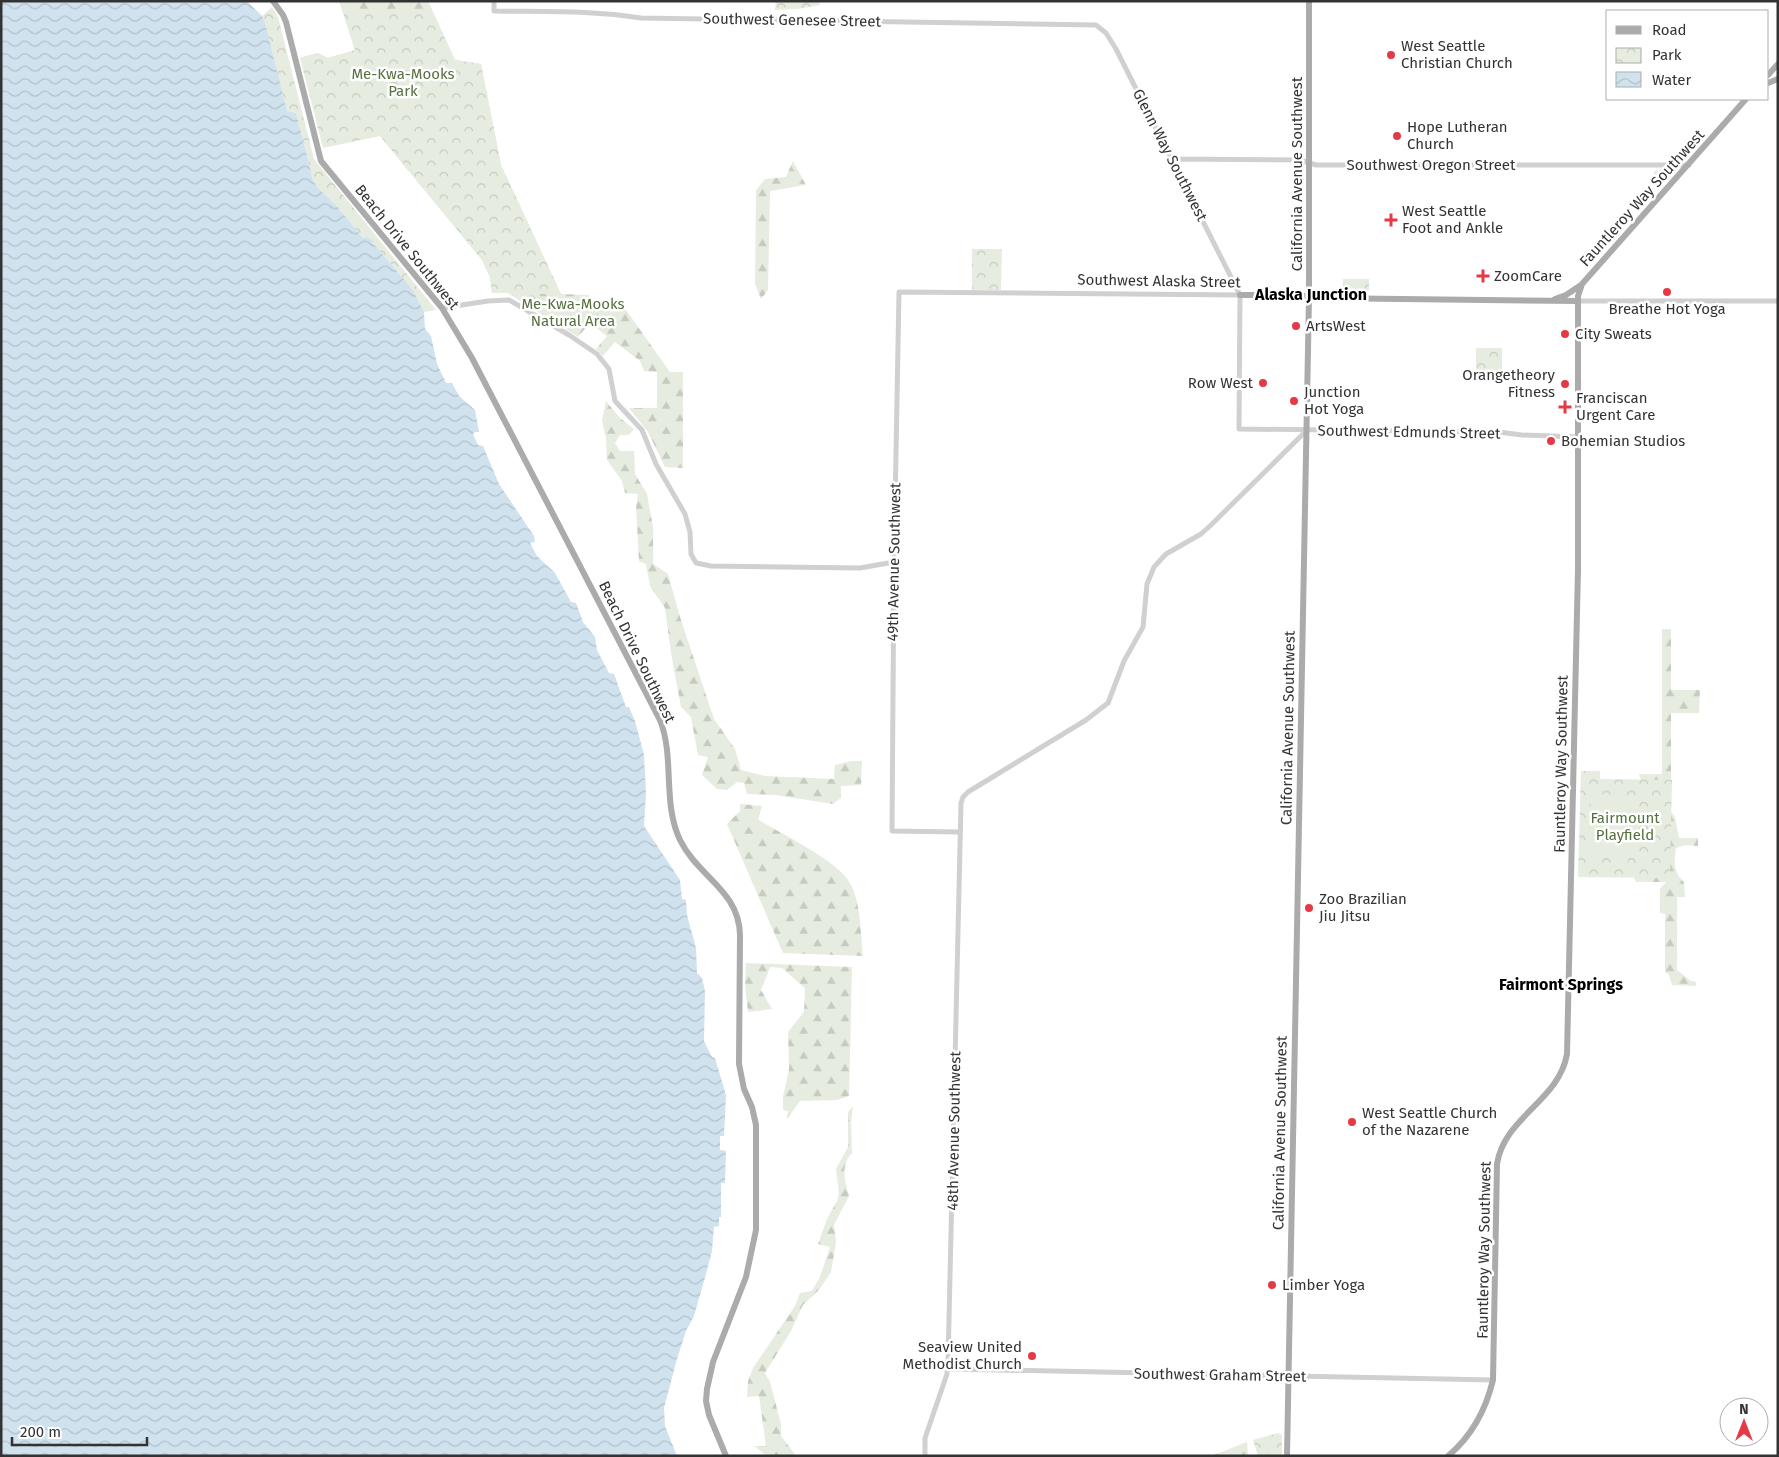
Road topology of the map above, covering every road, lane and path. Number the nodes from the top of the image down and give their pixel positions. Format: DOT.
graph roads {
  1 [pos="273,1"];
  2 [pos="494,1"];
  3 [pos="1309,1"];
  4 [pos="1091,24"];
  5 [pos="1778,64"];
  6 [pos="1769,73"];
  7 [pos="1745,100"];
  8 [pos="1172,159"];
  9 [pos="1310,163"];
  10 [pos="1690,165"];
  11 [pos="1582,284"];
  12 [pos="899,292"];
  13 [pos="1240,295"];
  14 [pos="1309,297"];
  15 [pos="1543,301"];
  16 [pos="1578,301"];
  17 [pos="1778,301"];
  18 [pos="442,308"];
  19 [pos="1306,431"];
  20 [pos="1579,436"];
  21 [pos="894,562"];
  22 [pos="960,832"];
  23 [pos="948,1369"];
  24 [pos="1287,1376"];
  25 [pos="1493,1380"];
  26 [pos="726,1456"];
  27 [pos="925,1456"];
  28 [pos="1287,1456"];
  29 [pos="1448,1456"];
  1 -- 18 [label="main road, Beach Drive Southwest"];
  2 -- 4 [label="street, Southwest Genesee Street"];
  3 -- 9 [label="main road, California Avenue Southwest"];
  4 -- 8 [label="street, Glenn Way Southwest"];
  5 -- 6 [label="main road"];
  7 -- 10 [label="main road, Fauntleroy Way Southwest"];
  8 -- 9 [label="street, Southwest Oregon Street"];
  8 -- 13 [label="street, Glenn Way Southwest"];
  9 -- 10 [label="street, Southwest Oregon Street"];
  9 -- 14 [label="main road, California Avenue Southwest"];
  10 -- 11 [label="main road, Fauntleroy Way Southwest"];
  11 -- 15 [label="main road"];
  11 -- 16 [label="main road, Fauntleroy Way Southwest"];
  12 -- 13 [label="street, Southwest Alaska Street"];
  12 -- 21 [label="street, 49th Avenue Southwest"];
  13 -- 14 [label="main road, Southwest Alaska Street"];
  13 -- 19 [label="street, Southwest Edmunds Street"];
  14 -- 15 [label="main road, Southwest Alaska Street"];
  14 -- 19 [label="main road, California Avenue Southwest"];
  15 -- 16 [label="main road, Southwest Alaska Street"];
  16 -- 17 [label="street, Southwest Alaska Street"];
  16 -- 20 [label="main road, Fauntleroy Way Southwest"];
  18 -- 21 [label="street"];
  18 -- 26 [label="main road, Beach Drive Southwest"];
  19 -- 20 [label="street, Southwest Edmunds Street"];
  19 -- 22 [label="street, 48th Avenue Southwest"];
  19 -- 24 [label="main road, California Avenue Southwest"];
  20 -- 25 [label="main road, Fauntleroy Way Southwest"];
  21 -- 22 [label="street, 49th Avenue Southwest"];
  22 -- 23 [label="street, 48th Avenue Southwest"];
  23 -- 24 [label="street, Southwest Graham Street"];
  23 -- 27 [label="street, 48th Avenue Southwest"];
  24 -- 25 [label="street, Southwest Graham Street"];
  24 -- 28 [label="main road, California Avenue Southwest"];
  25 -- 29 [label="main road, Fauntleroy Way Southwest"];
}
